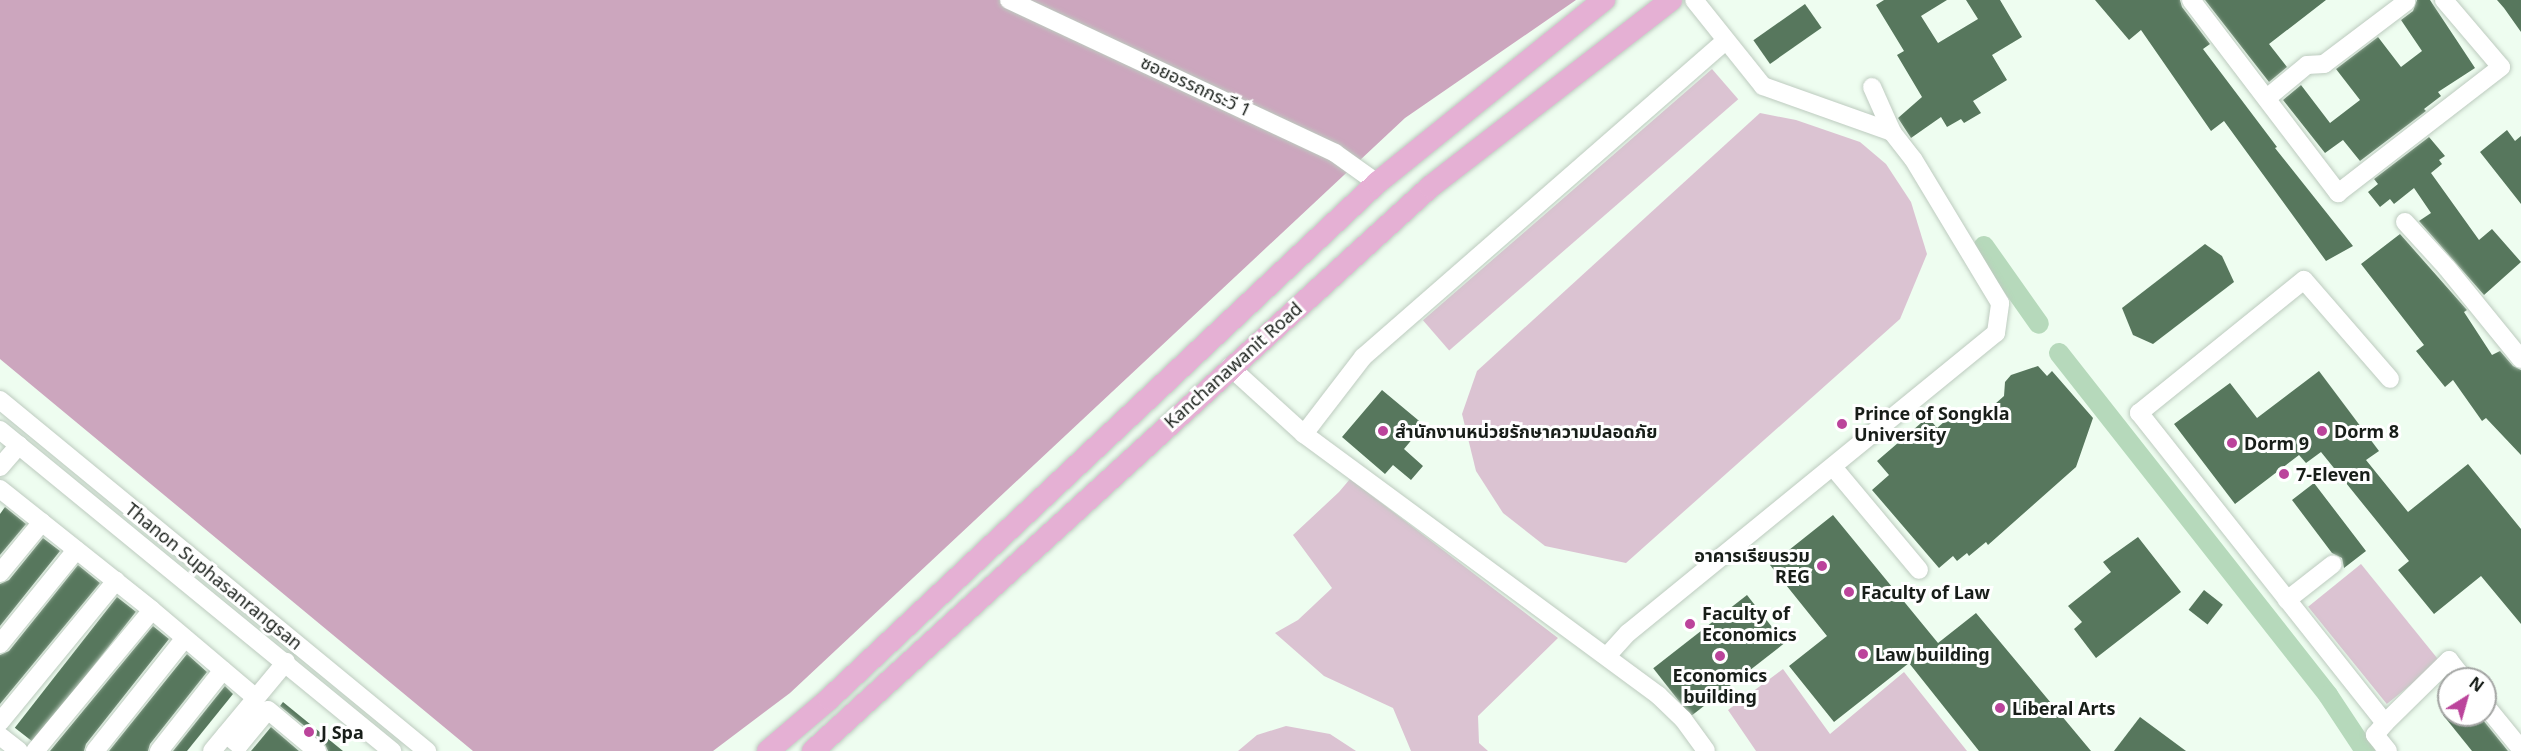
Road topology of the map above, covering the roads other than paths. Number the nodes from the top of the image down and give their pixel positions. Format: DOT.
graph roads {
  1 [pos="1009,0"];
  2 [pos="1604,0"];
  3 [pos="1671,0"];
  4 [pos="1694,0"];
  5 [pos="2191,0"];
  6 [pos="2444,0"];
  7 [pos="2406,2"];
  8 [pos="1725,41"];
  9 [pos="1872,87"];
  10 [pos="2266,98"];
  11 [pos="1892,132"];
  12 [pos="1377,183"];
  13 [pos="2405,222"];
  14 [pos="1205,344"];
  15 [pos="2521,359"];
  16 [pos="1230,367"];
  17 [pos="2390,379"];
  18 [pos="0,400"];
  19 [pos="0,430"];
  20 [pos="1304,434"];
  21 [pos="19,445"];
  22 [pos="0,467"];
  23 [pos="1833,467"];
  24 [pos="1,493"];
  25 [pos="42,522"];
  26 [pos="76,550"];
  27 [pos="2333,564"];
  28 [pos="1919,570"];
  29 [pos="0,573"];
  30 [pos="116,581"];
  31 [pos="2287,600"];
  32 [pos="152,609"];
  33 [pos="184,639"];
  34 [pos="0,644"];
  35 [pos="1607,656"];
  36 [pos="286,662"];
  37 [pos="2442,667"];
  38 [pos="2455,667"];
  39 [pos="223,670"];
  40 [pos="2437,672"];
  41 [pos="256,698"];
  42 [pos="2497,720"];
  43 [pos="0,722"];
  44 [pos="2385,723"];
  45 [pos="0,736"];
  46 [pos="237,743"];
  47 [pos="2521,749"];
  48 [pos="19,751"];
  49 [pos="35,751"];
  50 [pos="94,751"];
  51 [pos="159,751"];
  52 [pos="212,751"];
  53 [pos="317,751"];
  54 [pos="392,751"];
  55 [pos="427,751"];
  56 [pos="768,751"];
  57 [pos="813,751"];
  58 [pos="1706,751"];
  59 [pos="2388,751"];
  1 -- 12 [label="street, ซอยอรรถกระวี 1"];
  2 -- 12 [label="main road, Kanchanawanit Road"];
  3 -- 16 [label="main road, Kanchanawanit Road"];
  4 -- 8 [label="street"];
  5 -- 10 [label="street"];
  6 -- 10 [label="street"];
  7 -- 10 [label="street"];
  8 -- 11 [label="street"];
  8 -- 20 [label="street"];
  9 -- 11 [label="street"];
  11 -- 23 [label="street"];
  12 -- 14 [label="main road, Kanchanawanit Road"];
  13 -- 15 [label="street"];
  14 -- 16 [label="main road"];
  14 -- 56 [label="main road, Kanchanawanit Road"];
  16 -- 20 [label="street"];
  16 -- 57 [label="main road, Kanchanawanit Road"];
  17 -- 31 [label="street"];
  18 -- 55 [label="street, Thanon Suphasanrangsan"];
  19 -- 21 [label="street, Thanon Suphasanrangsan"];
  20 -- 35 [label="street"];
  21 -- 22 [label="street"];
  21 -- 36 [label="street, Thanon Suphasanrangsan"];
  23 -- 28 [label="street"];
  23 -- 35 [label="street"];
  24 -- 25 [label="street"];
  25 -- 26 [label="street"];
  25 -- 29 [label="street"];
  26 -- 30 [label="street"];
  26 -- 34 [label="street"];
  27 -- 31 [label="street"];
  30 -- 32 [label="street"];
  30 -- 43 [label="street"];
  31 -- 44 [label="street"];
  32 -- 33 [label="street"];
  32 -- 49 [label="street"];
  33 -- 39 [label="street"];
  33 -- 50 [label="street"];
  35 -- 58 [label="street"];
  36 -- 41 [label="street"];
  36 -- 54 [label="street, Thanon Suphasanrangsan"];
  37 -- 38 [label="street"];
  39 -- 41 [label="street"];
  39 -- 51 [label="street"];
  40 -- 44 [label="street"];
  41 -- 46 [label="street"];
  42 -- 47 [label="street"];
  44 -- 59 [label="street"];
  45 -- 48 [label="street"];
  46 -- 52 [label="street"];
  46 -- 53 [label="street"];
}
